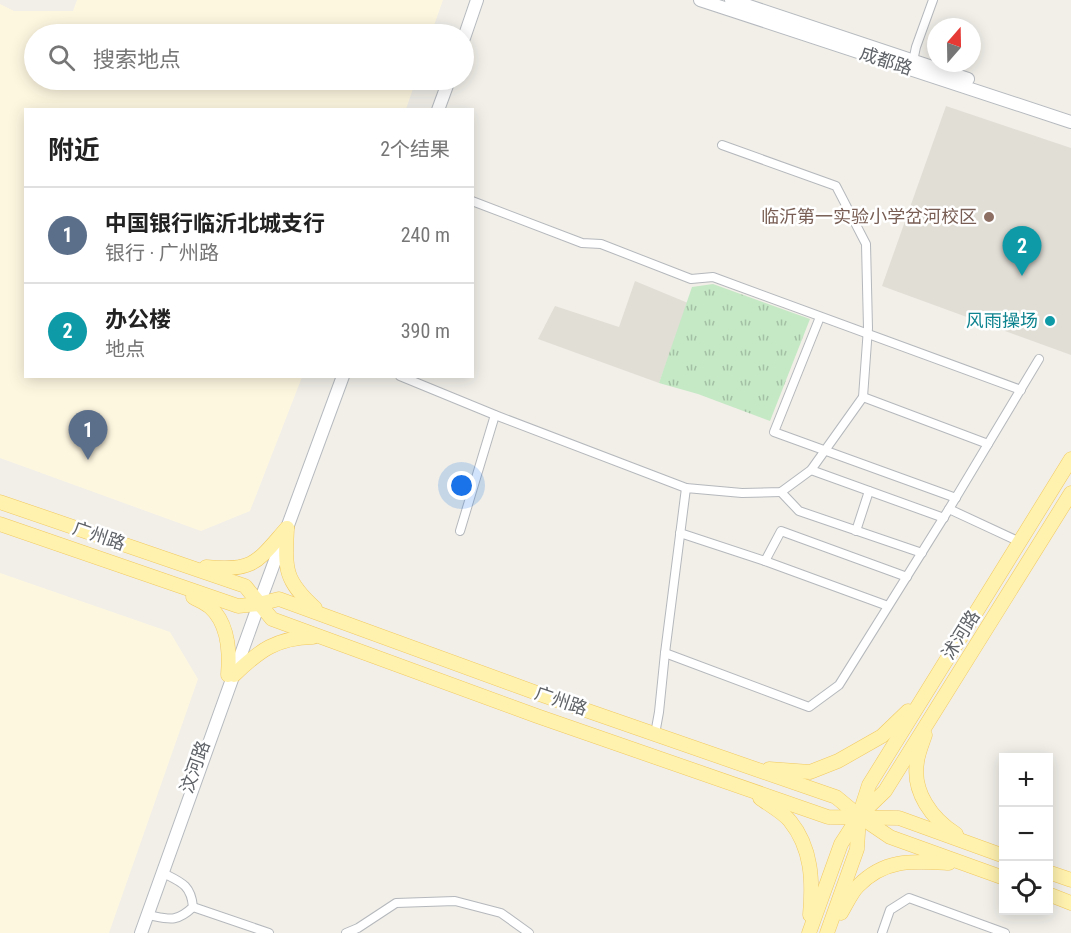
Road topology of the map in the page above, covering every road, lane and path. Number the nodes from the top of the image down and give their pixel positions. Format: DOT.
graph roads {
  1 [pos="477,0"];
  2 [pos="700,0"];
  3 [pos="731,0"];
  4 [pos="933,0"];
  5 [pos="469,24"];
  6 [pos="914,61"];
  7 [pos="445,90"];
  8 [pos="439,108"];
  9 [pos="1071,114"];
  10 [pos="1071,122"];
  11 [pos="722,145"];
  12 [pos="474,202"];
  13 [pos="820,317"];
  14 [pos="868,334"];
  15 [pos="1039,359"];
  16 [pos="342,378"];
  17 [pos="405,378"];
  18 [pos="1021,390"];
  19 [pos="863,397"];
  20 [pos="495,415"];
  21 [pos="988,444"];
  22 [pos="826,450"];
  23 [pos="1071,459"];
  24 [pos="811,470"];
  25 [pos="686,488"];
  26 [pos="869,491"];
  27 [pos="781,492"];
  28 [pos="1071,493"];
  29 [pos="956,498"];
  30 [pos="0,501"];
  31 [pos="949,509"];
  32 [pos="944,518"];
  33 [pos="0,524"];
  34 [pos="287,528"];
  35 [pos="460,531"];
  36 [pos="856,531"];
  37 [pos="680,533"];
  38 [pos="1020,542"];
  39 [pos="922,553"];
  40 [pos="765,561"];
  41 [pos="181,564"];
  42 [pos="907,577"];
  43 [pos="171,584"];
  44 [pos="259,604"];
  45 [pos="888,606"];
  46 [pos="321,614"];
  47 [pos="322,637"];
  48 [pos="665,653"];
  49 [pos="231,675"];
  50 [pos="921,699"];
  51 [pos="932,715"];
  52 [pos="655,734"];
  53 [pos="750,767"];
  54 [pos="746,788"];
  55 [pos="859,816"];
  56 [pos="978,847"];
  57 [pos="999,854"];
  58 [pos="964,864"];
  59 [pos="163,873"];
  60 [pos="1053,874"];
  61 [pos="999,876"];
  62 [pos="1071,880"];
  63 [pos="1053,896"];
  64 [pos="1071,903"];
  65 [pos="193,907"];
  66 [pos="148,915"];
  67 [pos="135,933"];
  68 [pos="141,933"];
  69 [pos="270,933"];
  70 [pos="346,933"];
  71 [pos="529,933"];
  72 [pos="808,933"];
  73 [pos="828,933"];
  74 [pos="882,933"];
  75 [pos="1005,933"];
  1 -- 5 [label="street"];
  2 -- 10 [label="street, 成都路"];
  3 -- 6 [label="street, 成都路"];
  4 -- 6 [label="street"];
  6 -- 9 [label="street, 成都路"];
  7 -- 8 [label="street"];
  11 -- 14 [label="street"];
  12 -- 13 [label="street"];
  13 -- 14 [label="street"];
  13 -- 22 [label="street"];
  14 -- 18 [label="street"];
  14 -- 19 [label="street"];
  15 -- 18 [label="street"];
  16 -- 34 [label="street, 汶河路"];
  17 -- 20 [label="street"];
  18 -- 21 [label="street"];
  19 -- 21 [label="street"];
  19 -- 22 [label="street"];
  20 -- 25 [label="street"];
  20 -- 35 [label="street"];
  21 -- 29 [label="street"];
  22 -- 24 [label="street"];
  22 -- 29 [label="street"];
  23 -- 38 [label="main road, 沭河路"];
  24 -- 26 [label="street"];
  24 -- 27 [label="street"];
  25 -- 27 [label="street"];
  25 -- 37 [label="street"];
  26 -- 32 [label="street"];
  26 -- 36 [label="street"];
  27 -- 36 [label="street"];
  28 -- 51 [label="main road, 沭河路"];
  29 -- 31 [label="street"];
  30 -- 41 [label="main road, 广州路"];
  31 -- 32 [label="street"];
  31 -- 38 [label="street"];
  32 -- 39 [label="street"];
  33 -- 43 [label="main road, 广州路"];
  34 -- 41 [label="main road"];
  34 -- 44 [label="street, 汶河路"];
  34 -- 46 [label="main road"];
  36 -- 39 [label="street"];
  37 -- 40 [label="street"];
  37 -- 48 [label="street"];
  38 -- 50 [label="main road, 沭河路"];
  39 -- 42 [label="street"];
  40 -- 42 [label="street"];
  40 -- 45 [label="street"];
  41 -- 44 [label="main road, 广州路"];
  42 -- 45 [label="street"];
  43 -- 44 [label="main road, 广州路"];
  43 -- 49 [label="main road"];
  44 -- 46 [label="main road, 广州路"];
  44 -- 47 [label="main road, 广州路"];
  44 -- 49 [label="street, 汶河路"];
  45 -- 48 [label="street"];
  46 -- 52 [label="main road, 广州路"];
  47 -- 49 [label="main road"];
  47 -- 54 [label="main road, 广州路"];
  48 -- 52 [label="street"];
  49 -- 59 [label="street, 汶河路"];
  49 -- 67 [label="street, 汶河路"];
  50 -- 53 [label="main road"];
  50 -- 55 [label="main road, 沭河路"];
  51 -- 55 [label="main road, 沭河路"];
  51 -- 56 [label="main road"];
  52 -- 53 [label="main road, 广州路"];
  53 -- 55 [label="main road, 广州路"];
  54 -- 55 [label="main road, 广州路"];
  54 -- 72 [label="main road"];
  55 -- 56 [label="main road, 广州路"];
  55 -- 58 [label="main road, 广州路"];
  55 -- 72 [label="main road, 沭河路"];
  55 -- 73 [label="main road, 沭河路"];
  56 -- 57 [label="main road, 广州路"];
  58 -- 61 [label="main road, 广州路"];
  58 -- 73 [label="main road"];
  59 -- 65 [label="street"];
  59 -- 66 [label="street, 汶河路"];
  60 -- 62 [label="main road"];
  63 -- 64 [label="main road"];
  65 -- 66 [label="street"];
  65 -- 69 [label="street"];
  66 -- 68 [label="street, 汶河路"];
  70 -- 71 [label="street"];
  74 -- 75 [label="street"];
}
